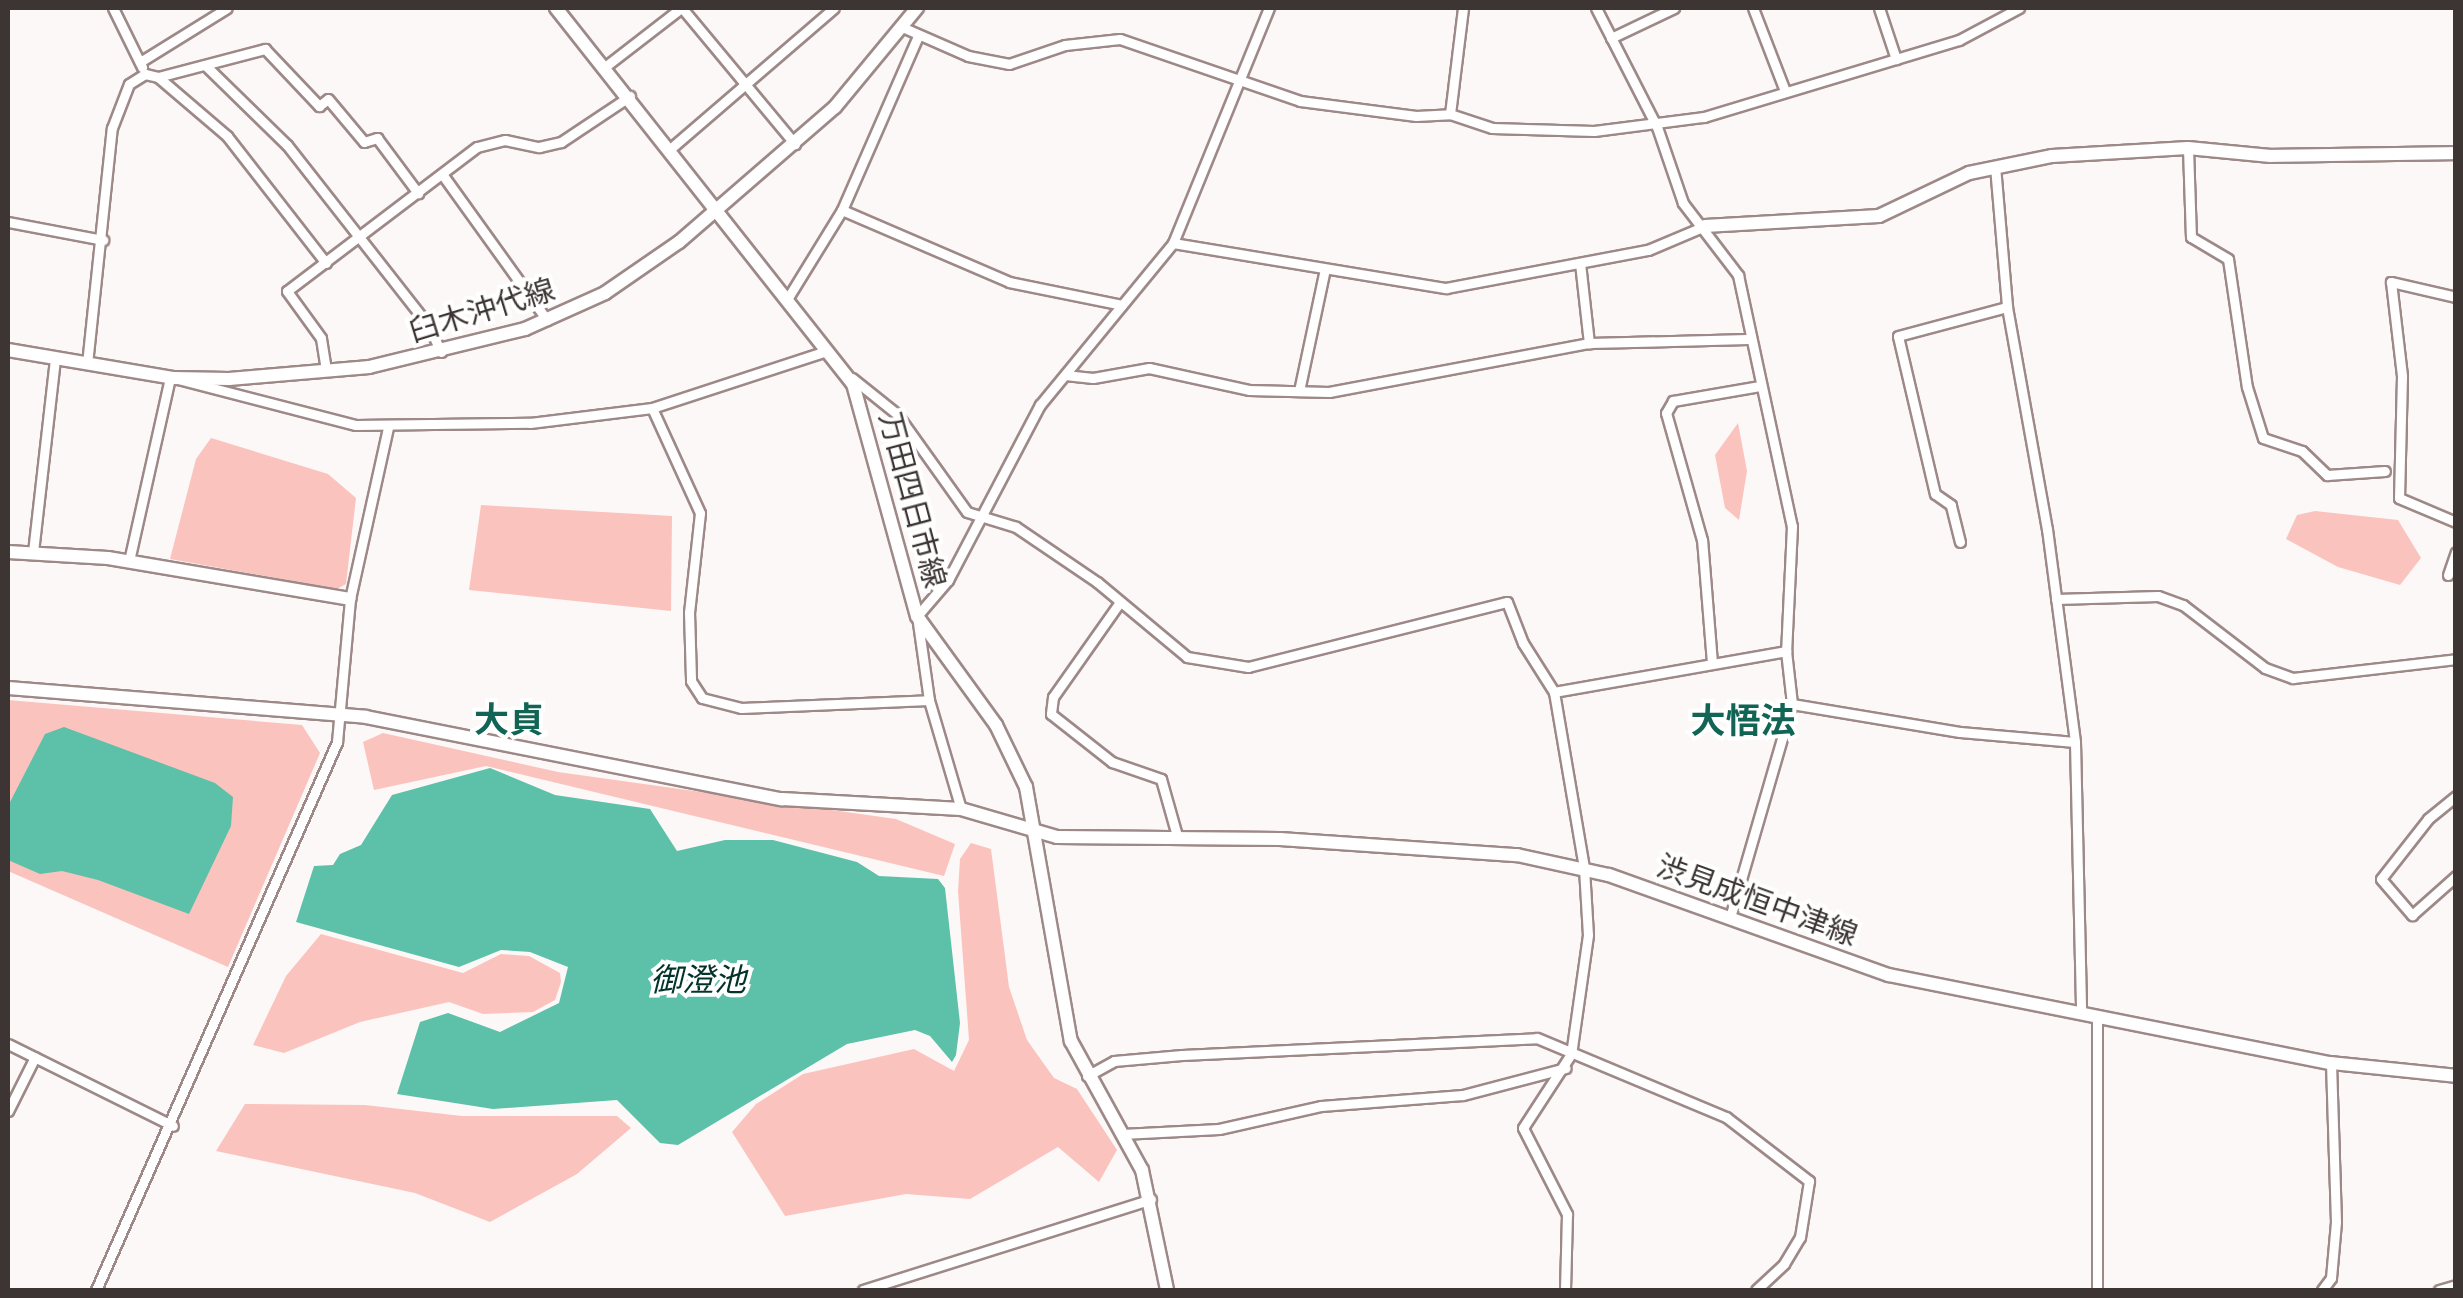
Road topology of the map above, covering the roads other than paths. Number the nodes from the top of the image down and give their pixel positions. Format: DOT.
graph roads {
  1 [pos="113,8"];
  2 [pos="227,8"];
  3 [pos="556,8"];
  4 [pos="682,8"];
  5 [pos="834,8"];
  6 [pos="917,8"];
  7 [pos="1269,8"];
  8 [pos="1462,8"];
  9 [pos="1596,8"];
  10 [pos="1674,8"];
  11 [pos="1753,8"];
  12 [pos="1879,8"];
  13 [pos="2019,8"];
  14 [pos="902,27"];
  15 [pos="917,38"];
  16 [pos="1611,38"];
  17 [pos="1896,59"];
  18 [pos="140,62"];
  19 [pos="206,66"];
  20 [pos="606,66"];
  21 [pos="145,74"];
  22 [pos="158,77"];
  23 [pos="1238,77"];
  24 [pos="746,86"];
  25 [pos="1785,91"];
  26 [pos="630,96"];
  27 [pos="1450,114"];
  28 [pos="1658,127"];
  29 [pos="795,144"];
  30 [pos="670,148"];
  31 [pos="2188,148"];
  32 [pos="2456,153"];
  33 [pos="1995,166"];
  34 [pos="442,174"];
  35 [pos="418,192"];
  36 [pos="842,210"];
  37 [pos="714,212"];
  38 [pos="8,222"];
  39 [pos="1705,226"];
  40 [pos="362,238"];
  41 [pos="103,240"];
  42 [pos="1173,243"];
  43 [pos="326,263"];
  44 [pos="1580,263"];
  45 [pos="1324,269"];
  46 [pos="2456,297"];
  47 [pos="786,301"];
  48 [pos="1122,305"];
  49 [pos="2007,307"];
  50 [pos="547,320"];
  51 [pos="1748,339"];
  52 [pos="1589,344"];
  53 [pos="8,350"];
  54 [pos="826,351"];
  55 [pos="441,353"];
  56 [pos="54,358"];
  57 [pos="87,364"];
  58 [pos="326,370"];
  59 [pos="847,374"];
  60 [pos="1064,375"];
  61 [pos="170,377"];
  62 [pos="1760,386"];
  63 [pos="1300,391"];
  64 [pos="652,408"];
  65 [pos="388,428"];
  66 [pos="2385,471"];
  67 [pos="984,519"];
  68 [pos="2456,522"];
  69 [pos="1960,542"];
  70 [pos="8,552"];
  71 [pos="33,552"];
  72 [pos="2456,552"];
  73 [pos="129,561"];
  74 [pos="2448,574"];
  75 [pos="350,599"];
  76 [pos="2056,600"];
  77 [pos="1120,602"];
  78 [pos="917,616"];
  79 [pos="1786,651"];
  80 [pos="2456,659"];
  81 [pos="1712,664"];
  82 [pos="8,688"];
  83 [pos="1554,692"];
  84 [pos="929,700"];
  85 [pos="1792,704"];
  86 [pos="340,716"];
  87 [pos="2074,742"];
  88 [pos="2456,796"];
  89 [pos="960,809"];
  90 [pos="1035,830"];
  91 [pos="1178,839"];
  92 [pos="1584,868"];
  93 [pos="2456,876"];
  94 [pos="1730,918"];
  95 [pos="2081,1012"];
  96 [pos="2097,1016"];
  97 [pos="8,1044"];
  98 [pos="1571,1054"];
  99 [pos="34,1058"];
  100 [pos="2331,1063"];
  101 [pos="1566,1068"];
  102 [pos="2456,1076"];
  103 [pos="1085,1077"];
  104 [pos="8,1112"];
  105 [pos="173,1126"];
  106 [pos="1122,1134"];
  107 [pos="1151,1198"];
  108 [pos="2456,1285"];
  109 [pos="96,1290"];
  110 [pos="863,1290"];
  111 [pos="1166,1290"];
  112 [pos="1565,1290"];
  113 [pos="1756,1290"];
  114 [pos="2098,1290"];
  115 [pos="2322,1290"];
  116 [pos="2439,1290"];
  1 -- 18 [label="street"];
  2 -- 18 [label="street"];
  3 -- 20 [label="main road, 万田四日市線"];
  4 -- 20 [label="street"];
  4 -- 24 [label="street"];
  5 -- 24 [label="street"];
  6 -- 14 [label="main road, 臼木沖代線"];
  7 -- 23 [label="street"];
  8 -- 27 [label="street"];
  9 -- 16 [label="street"];
  10 -- 16 [label="street"];
  11 -- 25 [label="street"];
  12 -- 17 [label="street"];
  13 -- 17 [label="street"];
  14 -- 15 [label="street"];
  14 -- 29 [label="main road, 臼木沖代線"];
  15 -- 23 [label="street"];
  15 -- 36 [label="street"];
  16 -- 28 [label="street"];
  17 -- 25 [label="street"];
  18 -- 21 [label="street"];
  19 -- 22 [label="street"];
  19 -- 35 [label="street"];
  19 -- 40 [label="street"];
  20 -- 26 [label="main road, 万田四日市線"];
  21 -- 22 [label="street"];
  21 -- 41 [label="street"];
  22 -- 43 [label="street"];
  23 -- 27 [label="street"];
  23 -- 42 [label="street"];
  24 -- 29 [label="street"];
  24 -- 30 [label="street"];
  25 -- 28 [label="street"];
  26 -- 30 [label="main road, 万田四日市線"];
  26 -- 34 [label="street"];
  27 -- 28 [label="street"];
  28 -- 39 [label="street"];
  29 -- 37 [label="main road, 臼木沖代線"];
  30 -- 37 [label="main road, 万田四日市線"];
  31 -- 32 [label="main road"];
  31 -- 33 [label="main road"];
  31 -- 66 [label="street"];
  33 -- 39 [label="main road"];
  33 -- 49 [label="street"];
  34 -- 35 [label="street"];
  34 -- 50 [label="street"];
  35 -- 40 [label="street"];
  36 -- 47 [label="street"];
  36 -- 48 [label="street"];
  37 -- 47 [label="main road, 万田四日市線"];
  37 -- 50 [label="main road, 臼木沖代線"];
  38 -- 41 [label="street"];
  39 -- 44 [label="street"];
  39 -- 51 [label="street"];
  40 -- 43 [label="street"];
  40 -- 55 [label="street"];
  41 -- 57 [label="street"];
  42 -- 45 [label="street"];
  42 -- 48 [label="street"];
  43 -- 58 [label="street"];
  44 -- 45 [label="street"];
  44 -- 52 [label="street"];
  45 -- 63 [label="street"];
  46 -- 68 [label="street"];
  47 -- 54 [label="main road, 万田四日市線"];
  48 -- 60 [label="street"];
  49 -- 69 [label="street"];
  49 -- 76 [label="street"];
  50 -- 55 [label="main road, 臼木沖代線"];
  51 -- 52 [label="street"];
  51 -- 62 [label="street"];
  52 -- 63 [label="street"];
  53 -- 56 [label="main road, 臼木沖代線"];
  54 -- 59 [label="main road, 万田四日市線"];
  54 -- 64 [label="street"];
  55 -- 58 [label="main road, 臼木沖代線"];
  56 -- 57 [label="main road, 臼木沖代線"];
  56 -- 71 [label="street"];
  57 -- 61 [label="main road, 臼木沖代線"];
  58 -- 61 [label="main road, 臼木沖代線"];
  59 -- 67 [label="street"];
  59 -- 78 [label="main road, 万田四日市線"];
  60 -- 63 [label="street"];
  60 -- 67 [label="street"];
  61 -- 65 [label="street"];
  61 -- 73 [label="street"];
  62 -- 79 [label="street"];
  62 -- 81 [label="street"];
  64 -- 65 [label="street"];
  64 -- 84 [label="street"];
  65 -- 75 [label="street"];
  67 -- 77 [label="street"];
  67 -- 78 [label="street"];
  70 -- 71 [label="main road"];
  71 -- 73 [label="main road"];
  72 -- 74 [label="street"];
  73 -- 75 [label="main road"];
  75 -- 86 [label="street"];
  76 -- 80 [label="street"];
  76 -- 87 [label="street"];
  77 -- 83 [label="street"];
  77 -- 91 [label="street"];
  78 -- 84 [label="street"];
  78 -- 90 [label="main road, 万田四日市線"];
  79 -- 81 [label="street"];
  79 -- 85 [label="street"];
  81 -- 83 [label="street"];
  82 -- 86 [label="main road, 渋見成恒中津線"];
  83 -- 92 [label="street"];
  84 -- 89 [label="street"];
  85 -- 87 [label="street"];
  85 -- 94 [label="street"];
  86 -- 89 [label="main road, 渋見成恒中津線"];
  86 -- 105 [label="street"];
  87 -- 95 [label="street"];
  88 -- 93 [label="street"];
  89 -- 90 [label="main road, 渋見成恒中津線"];
  90 -- 91 [label="main road, 渋見成恒中津線"];
  90 -- 103 [label="main road, 万田四日市線"];
  91 -- 92 [label="main road, 渋見成恒中津線"];
  92 -- 94 [label="main road, 渋見成恒中津線"];
  92 -- 98 [label="street"];
  94 -- 95 [label="main road, 渋見成恒中津線"];
  95 -- 96 [label="main road, 渋見成恒中津線"];
  96 -- 100 [label="main road, 渋見成恒中津線"];
  96 -- 114 [label="street"];
  97 -- 99 [label="street"];
  98 -- 101 [label="street"];
  98 -- 103 [label="street"];
  98 -- 113 [label="street"];
  99 -- 104 [label="street"];
  99 -- 105 [label="street"];
  100 -- 102 [label="main road, 渋見成恒中津線"];
  100 -- 115 [label="street"];
  101 -- 106 [label="street"];
  101 -- 112 [label="street"];
  103 -- 106 [label="main road, 万田四日市線"];
  105 -- 109 [label="street"];
  106 -- 107 [label="main road, 万田四日市線"];
  107 -- 110 [label="street"];
  107 -- 111 [label="main road, 万田四日市線"];
  108 -- 116 [label="street"];
}
